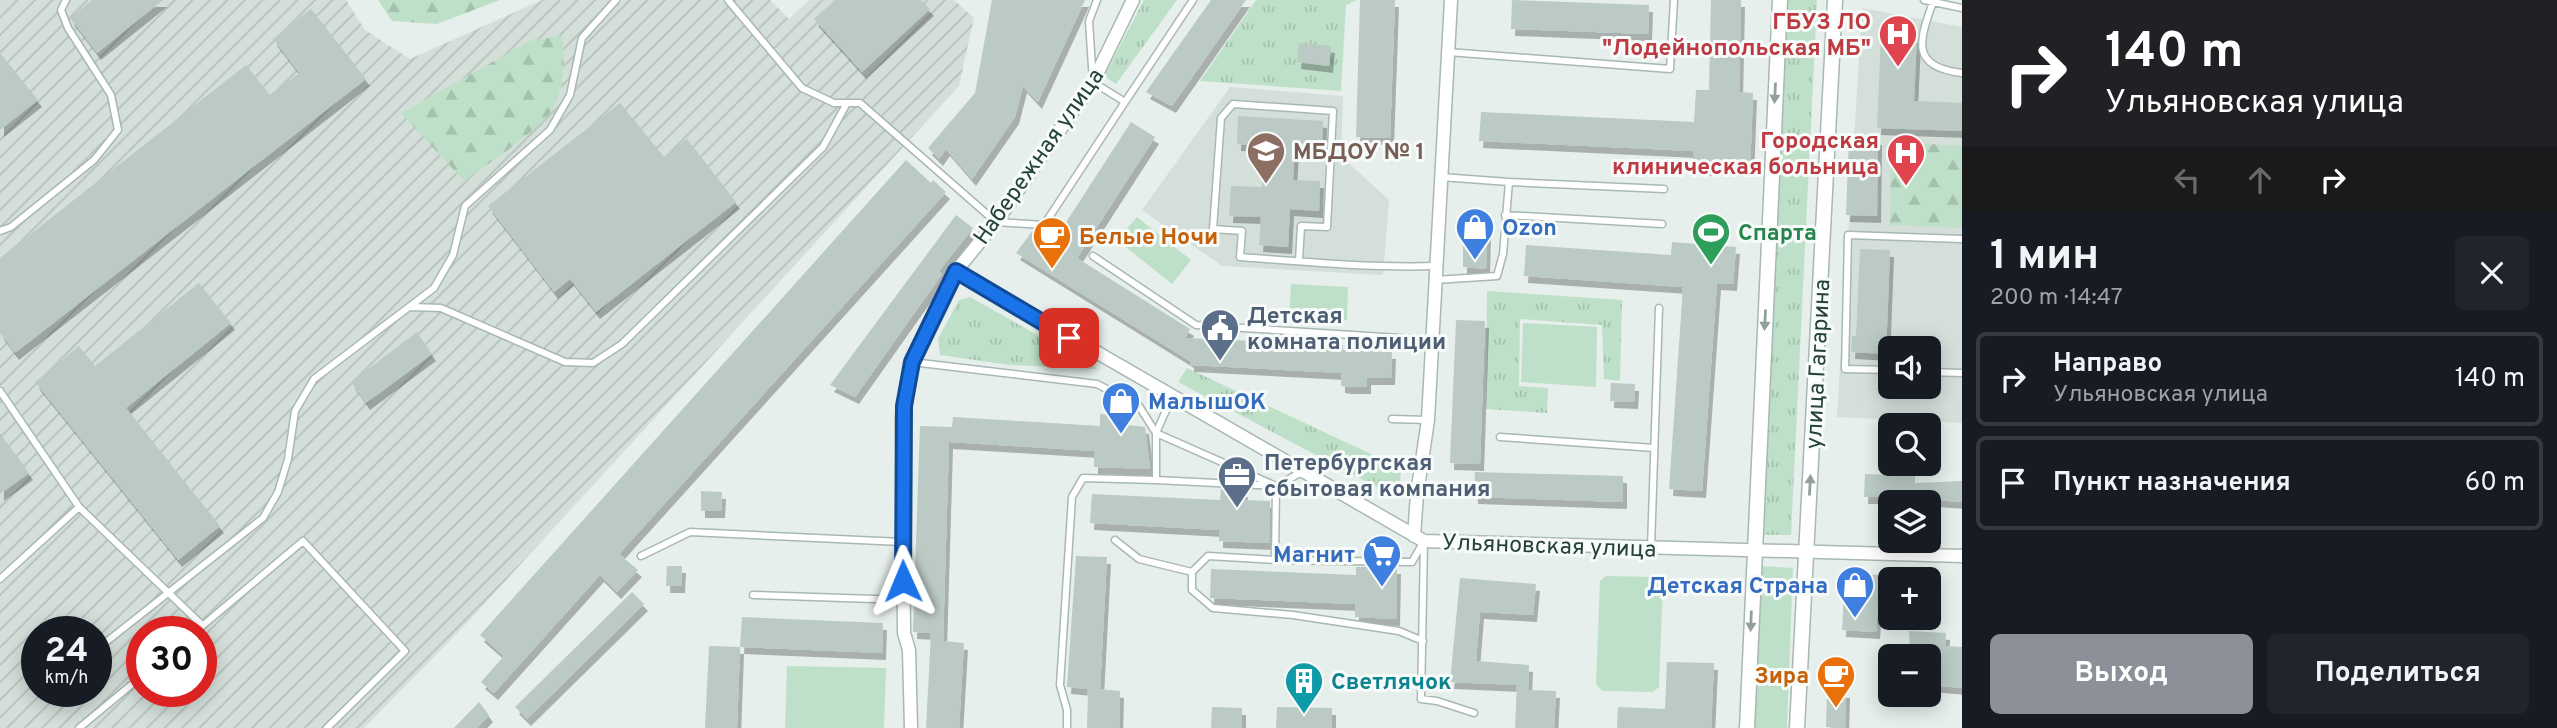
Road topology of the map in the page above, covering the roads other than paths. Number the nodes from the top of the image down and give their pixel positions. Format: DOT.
graph roads {
  1 [pos="65,0"];
  2 [pos="616,0"];
  3 [pos="728,0"];
  4 [pos="1097,0"];
  5 [pos="1133,0"];
  6 [pos="1194,0"];
  7 [pos="1451,0"];
  8 [pos="1674,0"];
  9 [pos="1780,0"];
  10 [pos="1835,0"];
  11 [pos="1924,0"];
  12 [pos="1933,2"];
  13 [pos="1962,8"];
  14 [pos="1448,52"];
  15 [pos="1962,73"];
  16 [pos="1093,82"];
  17 [pos="1125,102"];
  18 [pos="847,103"];
  19 [pos="1439,177"];
  20 [pos="1509,182"];
  21 [pos="1664,189"];
  22 [pos="1506,215"];
  23 [pos="996,222"];
  24 [pos="1662,224"];
  25 [pos="0,231"];
  26 [pos="1962,239"];
  27 [pos="1093,256"];
  28 [pos="1299,261"];
  29 [pos="1436,266"];
  30 [pos="956,271"];
  31 [pos="1435,280"];
  32 [pos="410,307"];
  33 [pos="1659,308"];
  34 [pos="1431,340"];
  35 [pos="912,362"];
  36 [pos="1878,370"];
  37 [pos="1941,372"];
  38 [pos="1962,373"];
  39 [pos="0,391"];
  40 [pos="1172,397"];
  41 [pos="1392,419"];
  42 [pos="1428,420"];
  43 [pos="1156,433"];
  44 [pos="1500,437"];
  45 [pos="1654,448"];
  46 [pos="1302,472"];
  47 [pos="1156,480"];
  48 [pos="1276,486"];
  49 [pos="79,508"];
  50 [pos="1419,539"];
  51 [pos="1115,540"];
  52 [pos="902,542"];
  53 [pos="1651,548"];
  54 [pos="1754,552"];
  55 [pos="1806,554"];
  56 [pos="641,556"];
  57 [pos="1962,556"];
  58 [pos="1275,560"];
  59 [pos="1192,572"];
  60 [pos="0,579"];
  61 [pos="170,592"];
  62 [pos="753,595"];
  63 [pos="903,600"];
  64 [pos="193,616"];
  65 [pos="213,616"];
  66 [pos="112,637"];
  67 [pos="1423,642"];
  68 [pos="126,689"];
  69 [pos="1474,713"];
  70 [pos="79,728"];
  71 [pos="327,728"];
  72 [pos="911,728"];
  73 [pos="1067,728"];
  74 [pos="1747,728"];
  75 [pos="1797,728"];
  1 -- 25 [label="lane"];
  2 -- 32 [label="lane"];
  3 -- 18 [label="lane"];
  4 -- 16 [label="lane"];
  5 -- 16 [label="street, Набережная улица"];
  6 -- 17 [label="lane"];
  7 -- 14 [label="street"];
  8 -- 14 [label="lane"];
  9 -- 54 [label="street, one-way"];
  55 -- 10 [label="street, улица Гагарина, one-way"];
  11 -- 12 [label="lane"];
  12 -- 13 [label="lane"];
  12 -- 15 [label="lane"];
  14 -- 19 [label="street"];
  16 -- 17 [label="lane"];
  16 -- 23 [label="street, Набережная улица"];
  17 -- 23 [label="lane"];
  18 -- 23 [label="lane"];
  18 -- 32 [label="lane"];
  19 -- 20 [label="lane"];
  19 -- 29 [label="street"];
  20 -- 21 [label="lane"];
  20 -- 22 [label="lane"];
  22 -- 24 [label="lane"];
  22 -- 31 [label="lane"];
  23 -- 30 [label="street, Набережная улица"];
  26 -- 36 [label="lane"];
  27 -- 34 [label="lane"];
  28 -- 28 [label="lane"];
  28 -- 29 [label="lane"];
  29 -- 31 [label="street"];
  30 -- 35 [label="street, Набережная улица"];
  30 -- 40 [label="street, Ульяновская улица"];
  31 -- 34 [label="street"];
  32 -- 61 [label="lane"];
  33 -- 45 [label="lane"];
  34 -- 42 [label="street"];
  35 -- 43 [label="lane"];
  35 -- 52 [label="street, Набережная улица"];
  37 -- 38 [label="lane"];
  39 -- 49 [label="lane"];
  40 -- 43 [label="lane"];
  40 -- 46 [label="street, Ульяновская улица"];
  41 -- 42 [label="lane"];
  42 -- 50 [label="street"];
  43 -- 47 [label="lane"];
  43 -- 48 [label="lane"];
  44 -- 45 [label="lane"];
  45 -- 53 [label="lane"];
  46 -- 48 [label="lane"];
  46 -- 50 [label="street, Ульяновская улица"];
  47 -- 48 [label="lane"];
  47 -- 73 [label="lane"];
  48 -- 58 [label="lane"];
  49 -- 60 [label="lane"];
  49 -- 61 [label="lane"];
  50 -- 53 [label="street, Ульяновская улица"];
  50 -- 58 [label="lane"];
  50 -- 67 [label="lane"];
  51 -- 59 [label="lane"];
  52 -- 56 [label="lane"];
  52 -- 63 [label="street, Набережная улица"];
  53 -- 54 [label="street, Ульяновская улица"];
  54 -- 55 [label="street, Ульяновская улица"];
  54 -- 74 [label="street, one-way"];
  55 -- 57 [label="street, Ульяновская улица"];
  55 -- 75 [label="street, улица Гагарина"];
  58 -- 59 [label="lane"];
  59 -- 67 [label="lane"];
  61 -- 64 [label="lane"];
  61 -- 66 [label="lane"];
  62 -- 63 [label="lane"];
  63 -- 72 [label="street, Набережная улица"];
  65 -- 71 [label="lane"];
  67 -- 69 [label="lane"];
  68 -- 70 [label="lane"];
}
